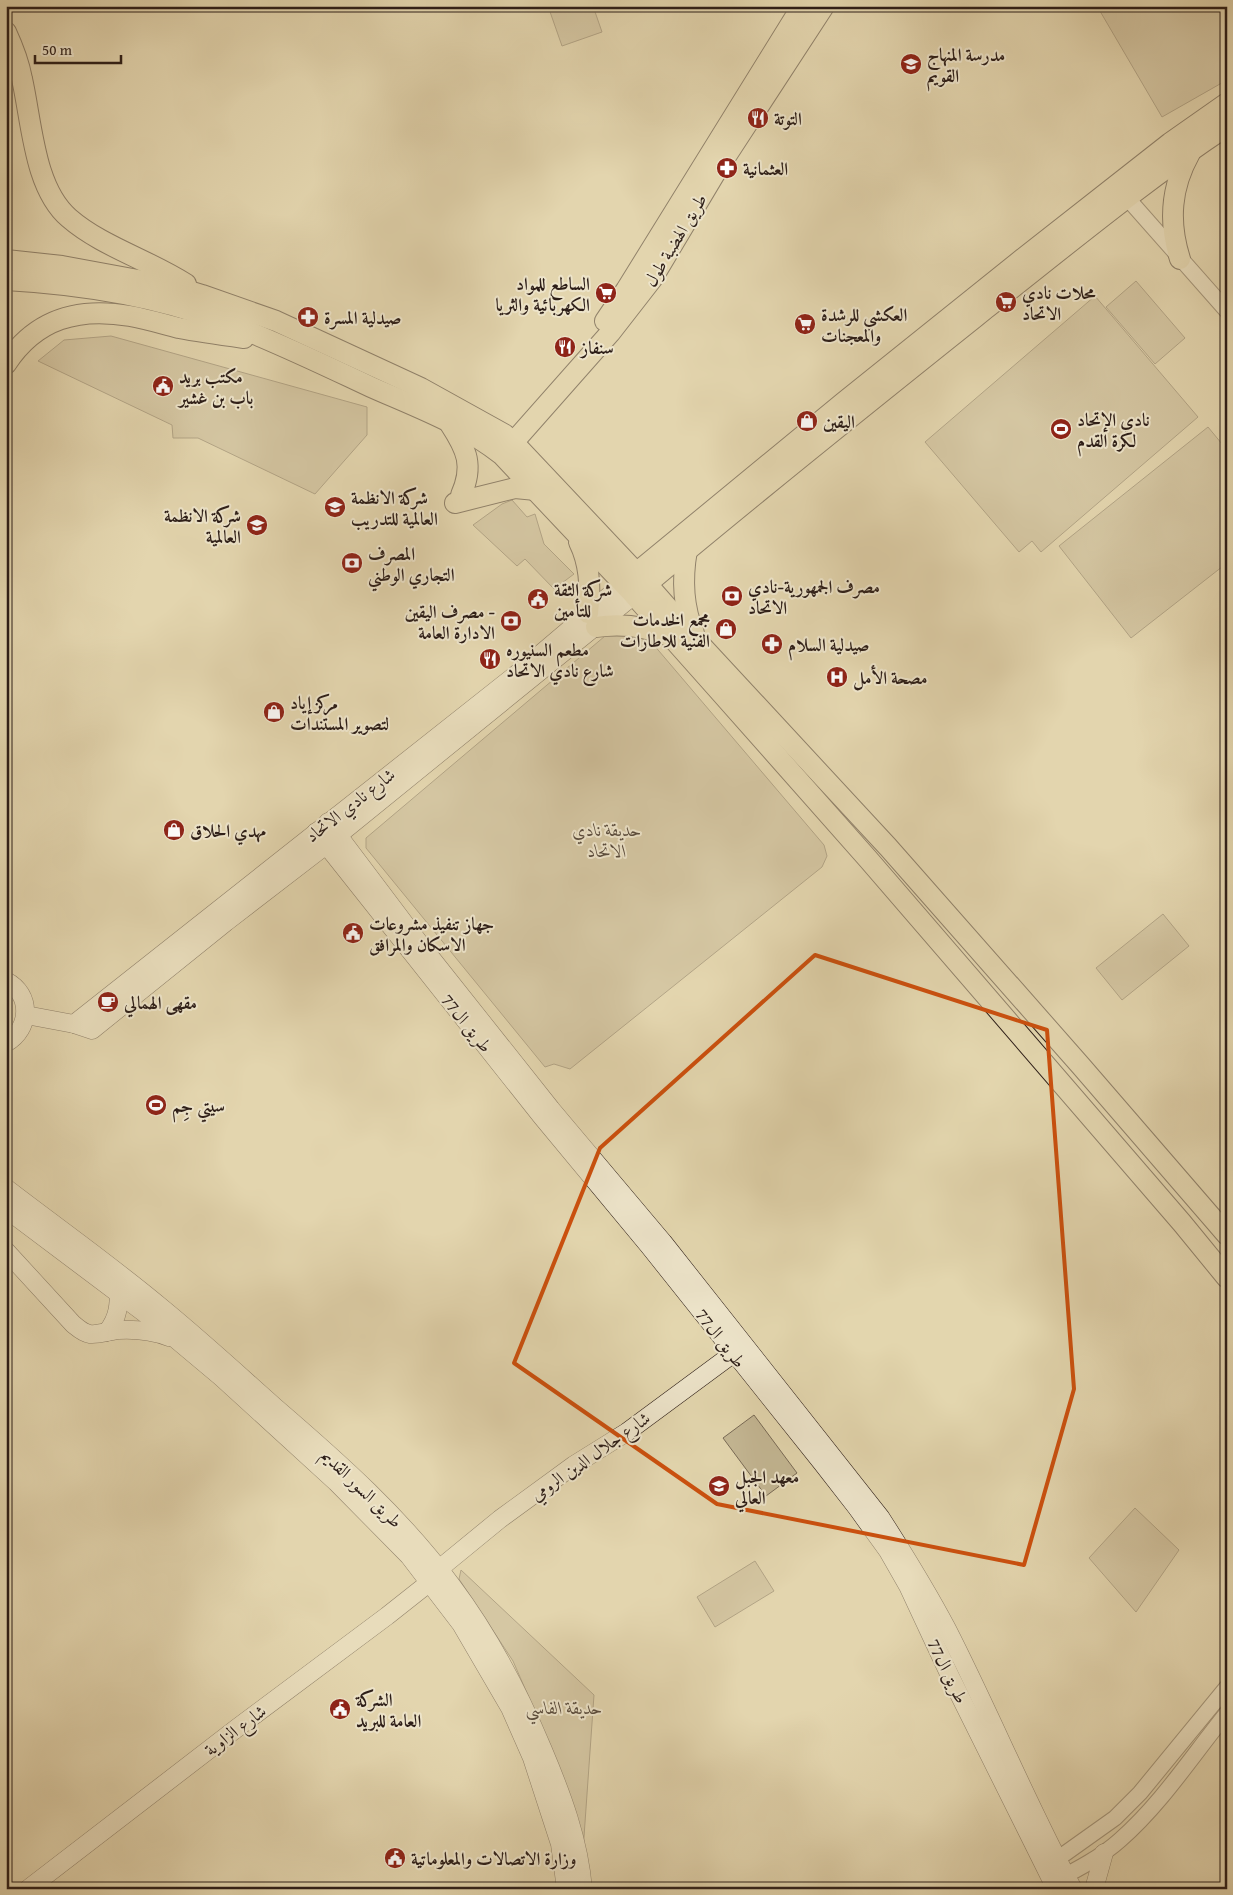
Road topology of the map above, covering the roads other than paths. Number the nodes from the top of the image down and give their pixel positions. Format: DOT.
graph roads {
  1 [pos="802,6"];
  2 [pos="824,6"];
  3 [pos="6,32"];
  4 [pos="1227,103"];
  5 [pos="1227,126"];
  6 [pos="1193,148"];
  7 [pos="1122,192"];
  8 [pos="1180,258"];
  9 [pos="6,260"];
  10 [pos="6,280"];
  11 [pos="141,290"];
  12 [pos="202,295"];
  13 [pos="1227,311"];
  14 [pos="269,340"];
  15 [pos="6,364"];
  16 [pos="447,420"];
  17 [pos="503,445"];
  18 [pos="536,490"];
  19 [pos="574,533"];
  20 [pos="686,550"];
  21 [pos="635,584"];
  22 [pos="592,620"];
  23 [pos="669,636"];
  24 [pos="698,642"];
  25 [pos="327,833"];
  26 [pos="6,981"];
  27 [pos="26,1016"];
  28 [pos="74,1024"];
  29 [pos="10,1041"];
  30 [pos="6,1188"];
  31 [pos="6,1209"];
  32 [pos="1227,1235"];
  33 [pos="6,1251"];
  34 [pos="119,1274"];
  35 [pos="1227,1278"];
  36 [pos="119,1294"];
  37 [pos="107,1332"];
  38 [pos="177,1340"];
  39 [pos="738,1349"];
  40 [pos="434,1576"];
  41 [pos="1227,1688"];
  42 [pos="1227,1713"];
  43 [pos="554,1799"];
  44 [pos="1104,1853"];
  45 [pos="1058,1877"];
  46 [pos="28,1889"];
  47 [pos="566,1889"];
  48 [pos="583,1889"];
  49 [pos="1094,1889"];
  1 -- 17 [label="main road, طريق الهضبة طول"];
  2 -- 17 [label="main road, طريق الهضبة طول"];
  3 -- 12 [label="main road"];
  4 -- 7 [label="main road"];
  5 -- 6 [label="main road"];
  6 -- 7 [label="main road"];
  6 -- 8 [label="main road"];
  7 -- 8 [label="street"];
  7 -- 20 [label="main road"];
  7 -- 21 [label="main road"];
  8 -- 13 [label="street"];
  9 -- 11 [label="main road"];
  10 -- 11 [label="main road"];
  11 -- 12 [label="main road"];
  11 -- 14 [label="main road"];
  12 -- 17 [label="main road"];
  14 -- 15 [label="main road"];
  14 -- 16 [label="main road"];
  16 -- 17 [label="main road"];
  16 -- 18 [label="main road"];
  17 -- 18 [label="main road"];
  17 -- 21 [label="main road"];
  18 -- 19 [label="main road"];
  19 -- 21 [label="main road"];
  19 -- 22 [label="main road"];
  20 -- 21 [label="main road"];
  20 -- 24 [label="main road"];
  21 -- 22 [label="main road, شارع نادي الاتحاد"];
  21 -- 23 [label="main road"];
  21 -- 24 [label="main road"];
  22 -- 23 [label="main road"];
  22 -- 25 [label="main road, شارع نادي الاتحاد"];
  23 -- 35 [label="main road"];
  24 -- 32 [label="main road"];
  25 -- 28 [label="main road, شارع نادي الاتحاد"];
  25 -- 28 [label="main road, شارع نادي الاتحاد"];
  25 -- 39 [label="main road, طريق ال77"];
  26 -- 27 [label="main road"];
  27 -- 28 [label="main road"];
  27 -- 29 [label="main road"];
  30 -- 34 [label="main road, طريق السور القديم"];
  31 -- 36 [label="main road, طريق السور القديم"];
  33 -- 37 [label="main road"];
  34 -- 36 [label="main road"];
  34 -- 40 [label="main road, طريق السور القديم"];
  36 -- 37 [label="main road"];
  36 -- 38 [label="main road, طريق السور القديم"];
  37 -- 38 [label="main road"];
  38 -- 40 [label="main road, طريق السور القديم"];
  39 -- 40 [label="main road, شارع جلال الدين الرومي"];
  39 -- 45 [label="main road, طريق ال77"];
  40 -- 43 [label="main road, طريق السور القديم"];
  40 -- 46 [label="main road, شارع الزاوية"];
  41 -- 45 [label="street"];
  42 -- 44 [label="street"];
  43 -- 47 [label="main road, طريق السور القديم"];
  43 -- 48 [label="main road, طريق السور القديم"];
  44 -- 45 [label="street"];
  44 -- 49 [label="main road"];
}
